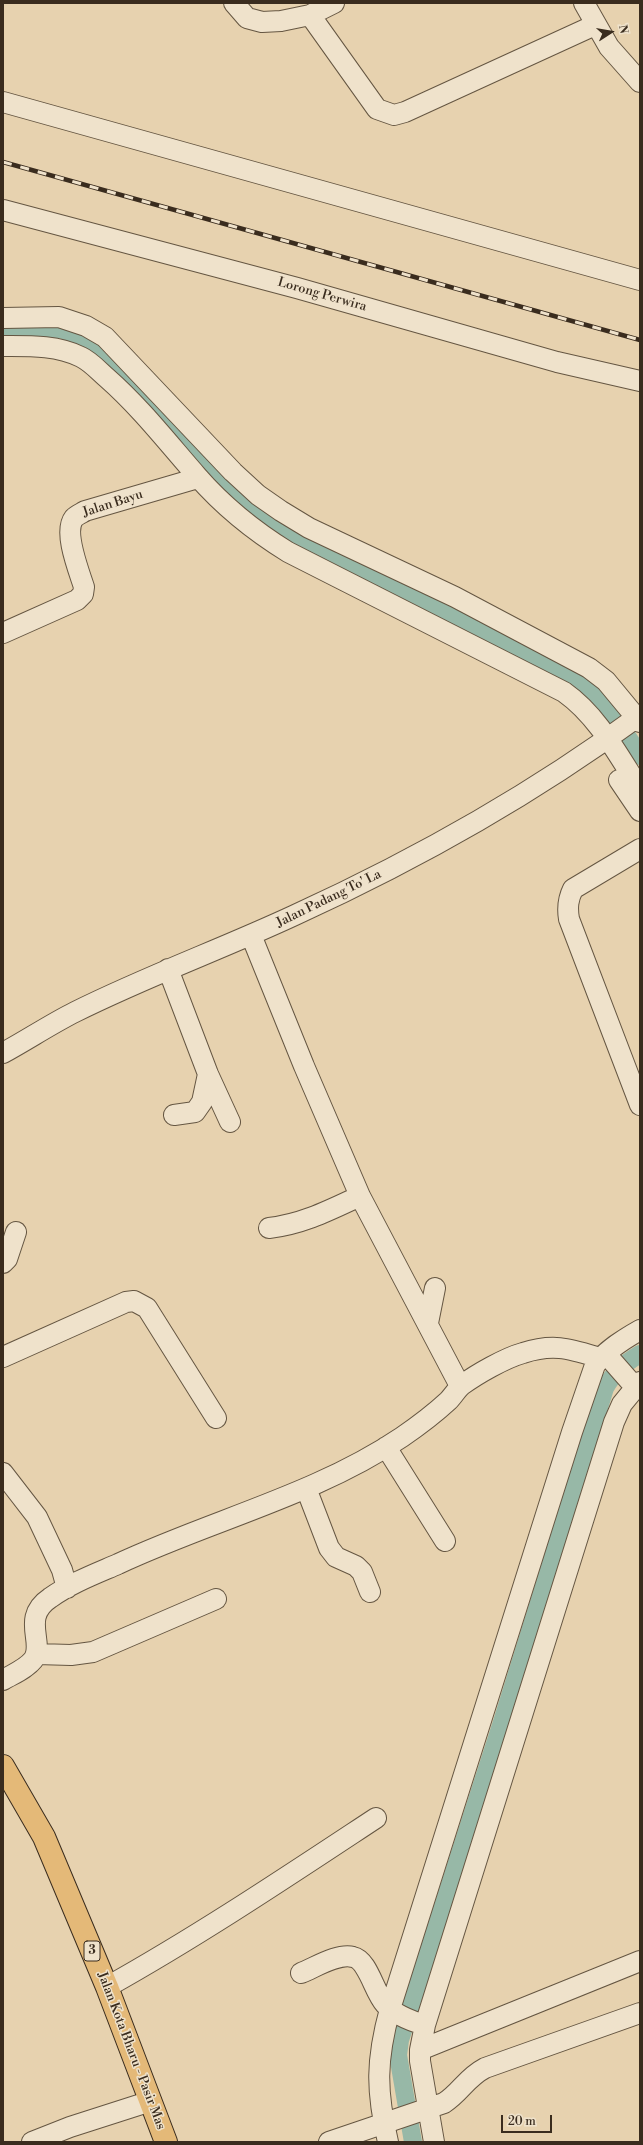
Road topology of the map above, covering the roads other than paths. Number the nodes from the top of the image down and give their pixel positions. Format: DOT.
graph roads {
  1 [pos="234,3"];
  2 [pos="334,3"];
  3 [pos="584,3"];
  4 [pos="310,15"];
  5 [pos="595,25"];
  6 [pos="640,82"];
  7 [pos="3,102"];
  8 [pos="3,210"];
  9 [pos="640,280"];
  10 [pos="3,318"];
  11 [pos="3,346"];
  12 [pos="640,380"];
  13 [pos="198,478"];
  14 [pos="3,633"];
  15 [pos="637,719"];
  16 [pos="605,740"];
  17 [pos="640,789"];
  18 [pos="640,811"];
  19 [pos="640,849"];
  20 [pos="251,936"];
  21 [pos="168,969"];
  22 [pos="3,1053"];
  23 [pos="208,1074"];
  24 [pos="640,1105"];
  25 [pos="174,1115"];
  26 [pos="230,1122"];
  27 [pos="360,1196"];
  28 [pos="269,1228"];
  29 [pos="16,1232"];
  30 [pos="3,1263"];
  31 [pos="435,1288"];
  32 [pos="428,1323"];
  33 [pos="640,1330"];
  34 [pos="3,1357"];
  35 [pos="605,1357"];
  36 [pos="635,1384"];
  37 [pos="460,1386"];
  38 [pos="216,1418"];
  39 [pos="386,1447"];
  40 [pos="3,1473"];
  41 [pos="306,1488"];
  42 [pos="445,1541"];
  43 [pos="67,1588"];
  44 [pos="370,1592"];
  45 [pos="216,1599"];
  46 [pos="37,1654"];
  47 [pos="3,1680"];
  48 [pos="3,1766"];
  49 [pos="376,1818"];
  50 [pos="640,1961"];
  51 [pos="301,1973"];
  52 [pos="107,1987"];
  53 [pos="394,2011"];
  54 [pos="640,2013"];
  55 [pos="421,2024"];
  56 [pos="420,2050"];
  57 [pos="151,2101"];
  58 [pos="425,2110"];
  59 [pos="386,2121"];
  60 [pos="32,2142"];
  61 [pos="166,2142"];
  62 [pos="328,2142"];
  63 [pos="388,2142"];
  64 [pos="434,2142"];
  1 -- 4 [label="street"];
  2 -- 4 [label="street"];
  3 -- 5 [label="street"];
  4 -- 5 [label="street"];
  5 -- 6 [label="street"];
  7 -- 9 [label="street"];
  8 -- 12 [label="street, Lorong Perwira"];
  10 -- 15 [label="street"];
  11 -- 13 [label="street"];
  13 -- 14 [label="street, Jalan Bayu"];
  13 -- 16 [label="street"];
  15 -- 16 [label="street, Jalan Padang To' La"];
  16 -- 17 [label="street"];
  16 -- 18 [label="street"];
  16 -- 20 [label="street, Jalan Padang To' La"];
  19 -- 24 [label="street"];
  20 -- 21 [label="street, Jalan Padang To' La"];
  20 -- 27 [label="street"];
  21 -- 22 [label="street, Jalan Padang To' La"];
  21 -- 23 [label="street"];
  23 -- 25 [label="street"];
  23 -- 26 [label="street"];
  27 -- 28 [label="street"];
  27 -- 32 [label="street"];
  29 -- 30 [label="street"];
  31 -- 32 [label="street"];
  32 -- 37 [label="street"];
  33 -- 35 [label="street"];
  34 -- 38 [label="street"];
  35 -- 36 [label="street"];
  35 -- 37 [label="street"];
  35 -- 53 [label="street"];
  36 -- 55 [label="street"];
  37 -- 39 [label="street"];
  39 -- 41 [label="street"];
  39 -- 42 [label="street"];
  40 -- 43 [label="street"];
  41 -- 43 [label="street"];
  41 -- 44 [label="street"];
  43 -- 46 [label="street"];
  45 -- 46 [label="street"];
  46 -- 47 [label="street"];
  48 -- 52 [label="highway, Jalan Kota Bharu - Pasir Mas / 3"];
  49 -- 52 [label="street"];
  50 -- 56 [label="street"];
  51 -- 53 [label="street"];
  52 -- 57 [label="highway, Jalan Kota Bharu - Pasir Mas / 3"];
  53 -- 55 [label="street"];
  53 -- 59 [label="street"];
  54 -- 58 [label="street"];
  55 -- 56 [label="street"];
  56 -- 58 [label="street"];
  57 -- 60 [label="street"];
  57 -- 61 [label="highway, Jalan Kota Bharu - Pasir Mas / 3"];
  58 -- 59 [label="street"];
  58 -- 64 [label="street"];
  59 -- 62 [label="street"];
  59 -- 63 [label="street"];
}
